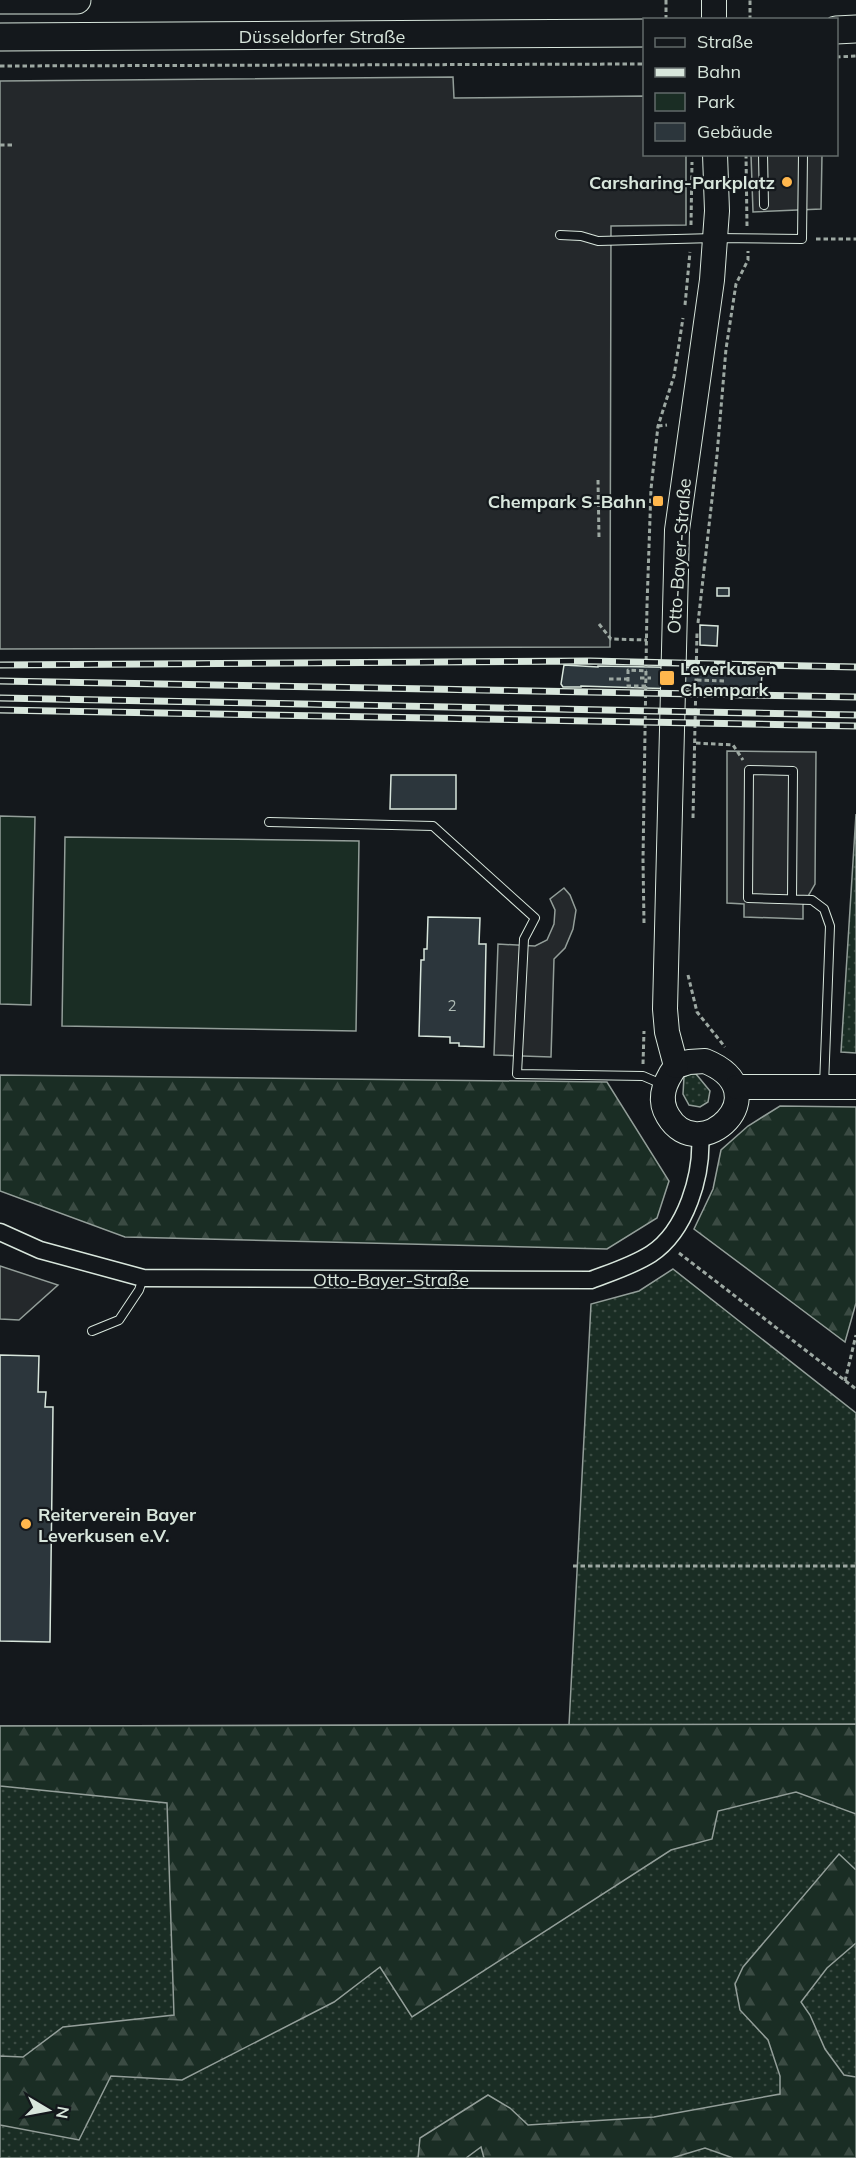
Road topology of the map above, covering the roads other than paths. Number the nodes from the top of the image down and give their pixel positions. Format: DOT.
graph roads {
  1 [pos="0,0"];
  2 [pos="77,0"];
  3 [pos="714,0"];
  4 [pos="714,18"];
  5 [pos="856,29"];
  6 [pos="838,30"];
  7 [pos="633,33"];
  8 [pos="0,37"];
  9 [pos="643,45"];
  10 [pos="715,156"];
  11 [pos="763,156"];
  12 [pos="803,156"];
  13 [pos="764,205"];
  14 [pos="560,235"];
  15 [pos="715,238"];
  16 [pos="269,822"];
  17 [pos="792,899"];
  18 [pos="671,1075"];
  19 [pos="736,1087"];
  20 [pos="824,1087"];
  21 [pos="856,1088"];
  22 [pos="700,1134"];
  23 [pos="0,1232"];
  24 [pos="143,1278"];
  25 [pos="92,1332"];
  1 -- 2 [label="main road"];
  3 -- 4 [label="street"];
  5 -- 6 [label="main road"];
  7 -- 8 [label="main road, Düsseldorfer Straße"];
  7 -- 9 [label="street"];
  10 -- 15 [label="street, Otto-Bayer-Straße"];
  11 -- 13 [label="lane"];
  12 -- 15 [label="lane"];
  14 -- 15 [label="lane"];
  15 -- 18 [label="street, Otto-Bayer-Straße"];
  16 -- 18 [label="lane"];
  17 -- 17 [label="lane"];
  17 -- 20 [label="lane"];
  18 -- 19 [label="street"];
  18 -- 22 [label="street"];
  19 -- 20 [label="street"];
  19 -- 22 [label="street"];
  20 -- 21 [label="street"];
  22 -- 24 [label="street, Otto-Bayer-Straße"];
  23 -- 24 [label="street, Otto-Bayer-Straße"];
  24 -- 25 [label="lane"];
}
